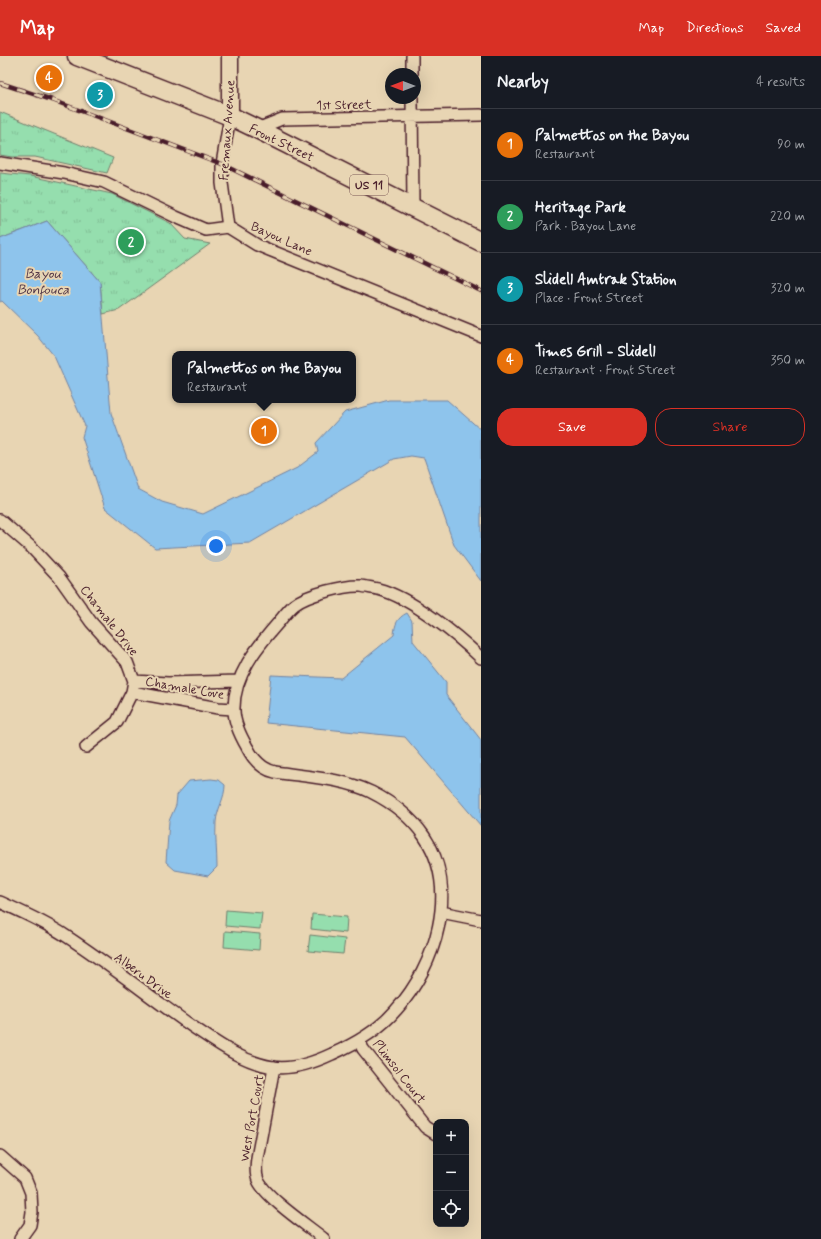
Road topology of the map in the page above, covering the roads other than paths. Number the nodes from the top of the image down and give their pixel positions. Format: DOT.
graph roads {
  1 [pos="77,56"];
  2 [pos="230,56"];
  3 [pos="412,56"];
  4 [pos="412,68"];
  5 [pos="412,104"];
  6 [pos="481,115"];
  7 [pos="230,116"];
  8 [pos="412,116"];
  9 [pos="257,128"];
  10 [pos="0,163"];
  11 [pos="413,207"];
  12 [pos="228,227"];
  13 [pos="481,242"];
  14 [pos="481,336"];
  15 [pos="0,520"];
  16 [pos="481,658"];
  17 [pos="238,681"];
  18 [pos="133,687"];
  19 [pos="234,709"];
  20 [pos="86,747"];
  21 [pos="0,902"];
  22 [pos="441,912"];
  23 [pos="481,920"];
  24 [pos="359,1041"];
  25 [pos="274,1067"];
  26 [pos="433,1132"];
  27 [pos="0,1156"];
  28 [pos="20,1239"];
  29 [pos="324,1239"];
  1 -- 7 [label="main road, Front Street / US 11"];
  2 -- 7 [label="main road, Fremaux Avenue"];
  3 -- 4 [label="street"];
  5 -- 8 [label="street"];
  6 -- 8 [label="street, 1st Street"];
  7 -- 9 [label="main road, Front Street / US 11"];
  7 -- 12 [label="street, Fremaux Avenue"];
  8 -- 9 [label="street, 1st Street"];
  8 -- 11 [label="street"];
  9 -- 11 [label="main road, Front Street / US 11"];
  10 -- 12 [label="street"];
  11 -- 13 [label="main road, Front Street / US 11"];
  12 -- 14 [label="street, Bayou Lane"];
  15 -- 18 [label="street, Chamale Drive"];
  16 -- 17 [label="street, Alberu Drive"];
  17 -- 18 [label="street, Chamale Cove"];
  17 -- 19 [label="street, Alberu Drive"];
  18 -- 19 [label="street, Chamale Cove"];
  18 -- 20 [label="street"];
  19 -- 22 [label="street, Alberu Drive"];
  21 -- 25 [label="street, Alberu Drive"];
  22 -- 23 [label="street"];
  22 -- 24 [label="street, Alberu Drive"];
  24 -- 25 [label="street, Alberu Drive"];
  24 -- 26 [label="street, Plimsol Court"];
  25 -- 29 [label="street, West Port Court"];
  27 -- 28 [label="street"];
}
